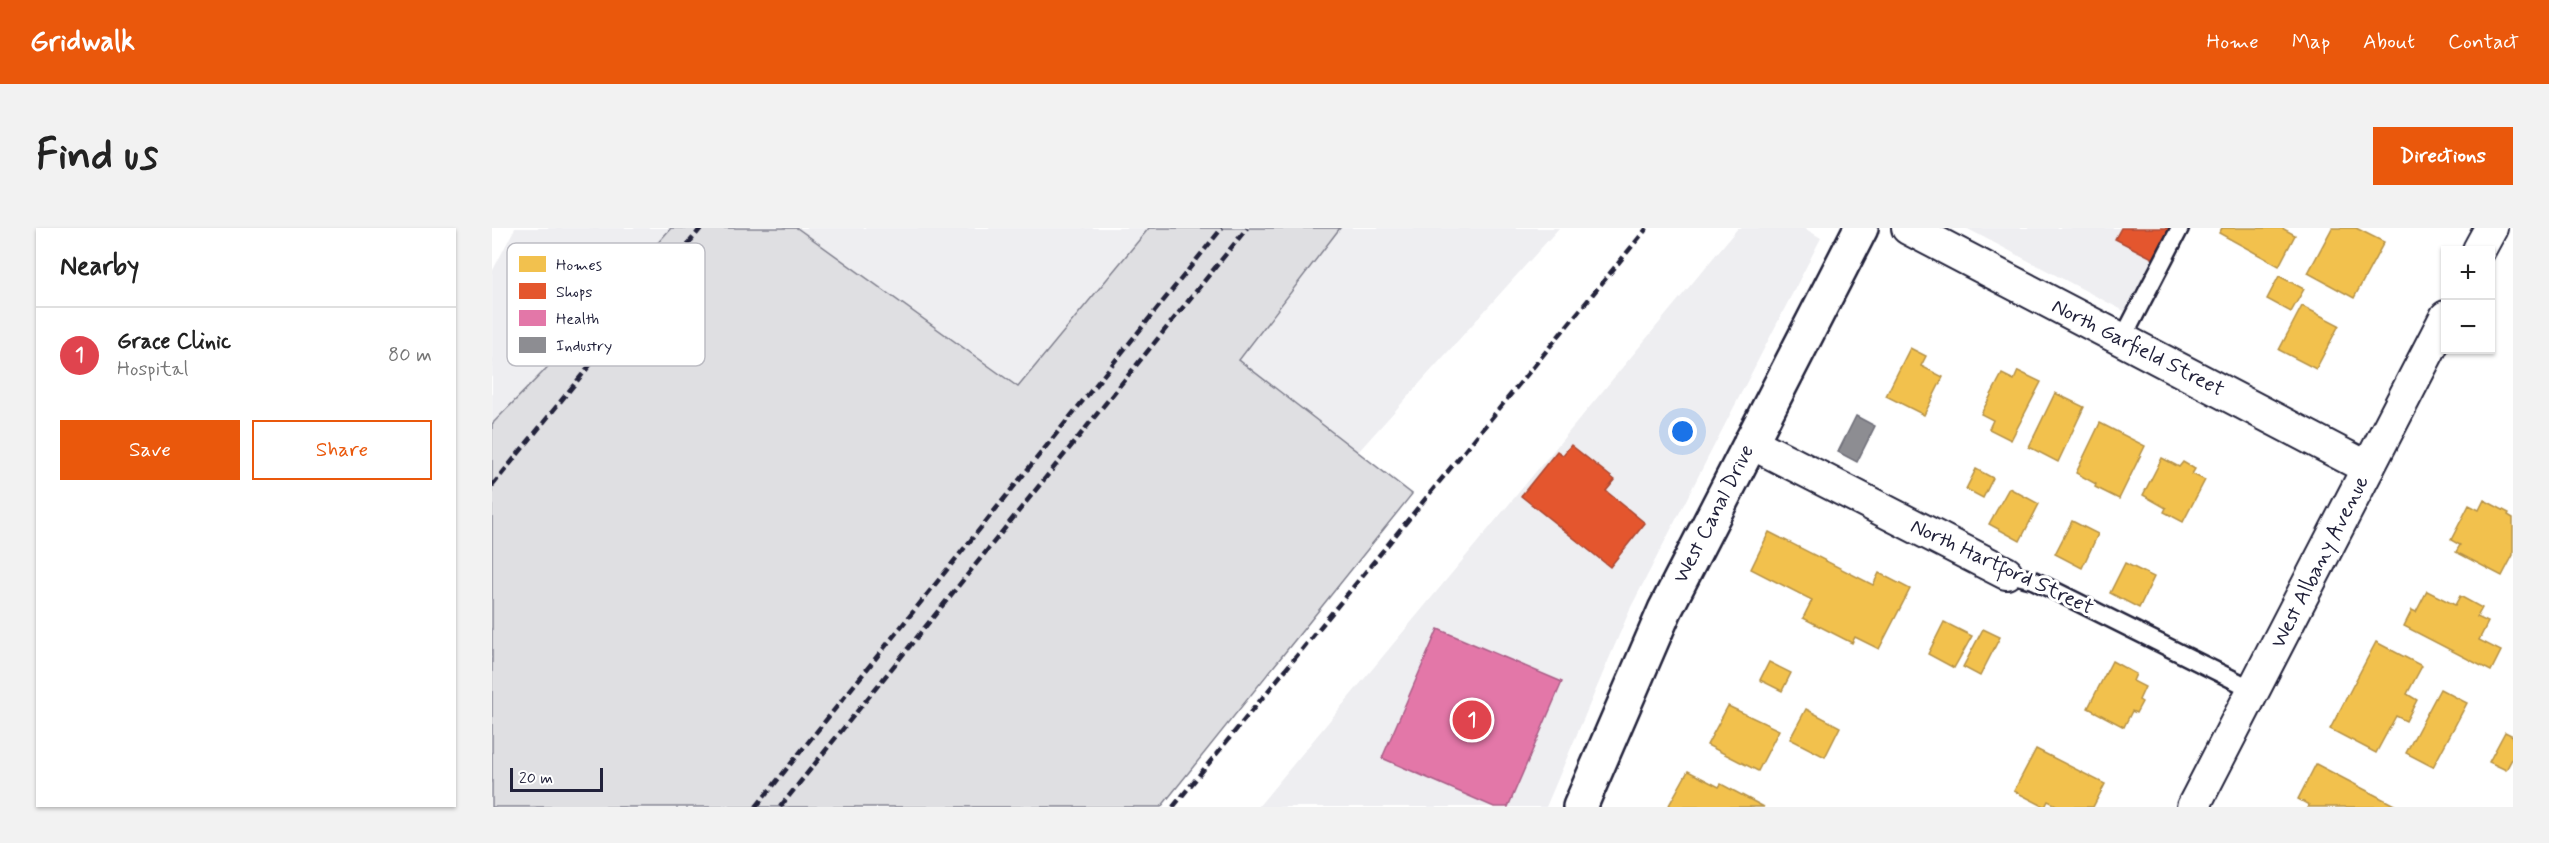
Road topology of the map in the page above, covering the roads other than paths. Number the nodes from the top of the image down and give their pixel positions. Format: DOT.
graph roads {
  1 [pos="1861,228"];
  2 [pos="1908,228"];
  3 [pos="2180,228"];
  4 [pos="2491,228"];
  5 [pos="2482,246"];
  6 [pos="2441,325"];
  7 [pos="2122,340"];
  8 [pos="1750,442"];
  9 [pos="2368,468"];
  10 [pos="2006,573"];
  11 [pos="2254,690"];
  12 [pos="1580,807"];
  13 [pos="2193,807"];
  1 -- 8 [label="street, West Canal Drive"];
  2 -- 7 [label="street, North Garfield Street"];
  3 -- 7 [label="lane"];
  4 -- 5 [label="street"];
  6 -- 9 [label="street, West Albany Avenue"];
  7 -- 9 [label="street, North Garfield Street"];
  8 -- 10 [label="street, North Hartford Street"];
  8 -- 12 [label="street, West Canal Drive"];
  9 -- 11 [label="street, West Albany Avenue"];
  10 -- 11 [label="lane, North Hartford Street"];
  11 -- 13 [label="street, West Albany Avenue"];
}
